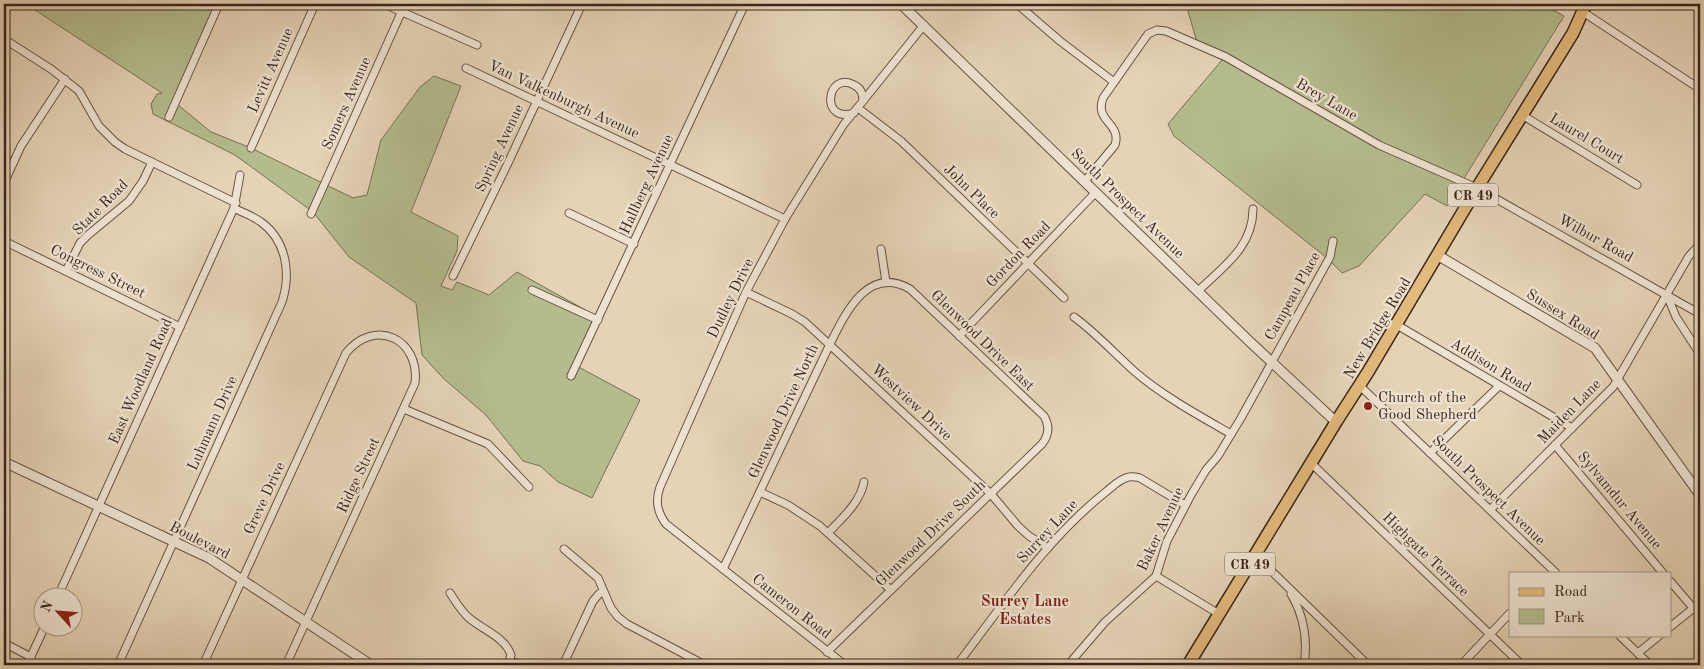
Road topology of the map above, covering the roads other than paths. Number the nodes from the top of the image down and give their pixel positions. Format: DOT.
graph roads {
  1 [pos="219,4"];
  2 [pos="315,4"];
  3 [pos="384,4"];
  4 [pos="405,4"];
  5 [pos="582,4"];
  6 [pos="744,4"];
  7 [pos="901,4"];
  8 [pos="1017,4"];
  9 [pos="1584,8"];
  10 [pos="401,11"];
  11 [pos="924,25"];
  12 [pos="4,39"];
  13 [pos="477,45"];
  14 [pos="466,68"];
  15 [pos="65,79"];
  16 [pos="1114,82"];
  17 [pos="1700,89"];
  18 [pos="536,101"];
  19 [pos="858,107"];
  20 [pos="1522,115"];
  21 [pos="169,117"];
  22 [pos="251,148"];
  23 [pos="152,162"];
  24 [pos="670,164"];
  25 [pos="240,175"];
  26 [pos="1085,181"];
  27 [pos="4,183"];
  28 [pos="1637,184"];
  29 [pos="1477,188"];
  30 [pos="1096,192"];
  31 [pos="235,205"];
  32 [pos="1253,209"];
  33 [pos="569,213"];
  34 [pos="312,214"];
  35 [pos="786,219"];
  36 [pos="4,241"];
  37 [pos="1333,241"];
  38 [pos="634,244"];
  39 [pos="1700,244"];
  40 [pos="881,249"];
  41 [pos="1439,256"];
  42 [pos="1028,264"];
  43 [pos="66,271"];
  44 [pos="453,276"];
  45 [pos="886,282"];
  46 [pos="532,290"];
  47 [pos="1198,290"];
  48 [pos="746,292"];
  49 [pos="1666,295"];
  50 [pos="1064,298"];
  51 [pos="1700,314"];
  52 [pos="1074,317"];
  53 [pos="598,320"];
  54 [pos="1397,325"];
  55 [pos="180,326"];
  56 [pos="959,336"];
  57 [pos="354,344"];
  58 [pos="830,344"];
  59 [pos="1700,354"];
  60 [pos="1272,362"];
  61 [pos="571,376"];
  62 [pos="1617,378"];
  63 [pos="1360,386"];
  64 [pos="1499,386"];
  65 [pos="404,409"];
  66 [pos="1336,422"];
  67 [pos="1572,428"];
  68 [pos="1048,432"];
  69 [pos="1231,434"];
  70 [pos="1555,445"];
  71 [pos="1430,453"];
  72 [pos="4,462"];
  73 [pos="1311,462"];
  74 [pos="864,482"];
  75 [pos="529,488"];
  76 [pos="760,492"];
  77 [pos="991,494"];
  78 [pos="1700,495"];
  79 [pos="1185,504"];
  80 [pos="98,507"];
  81 [pos="658,508"];
  82 [pos="1490,510"];
  83 [pos="828,533"];
  84 [pos="173,541"];
  85 [pos="1048,548"];
  86 [pos="564,550"];
  87 [pos="1255,555"];
  88 [pos="723,569"];
  89 [pos="1552,571"];
  90 [pos="1662,572"];
  91 [pos="1156,576"];
  92 [pos="242,578"];
  93 [pos="1672,583"];
  94 [pos="1283,584"];
  95 [pos="62,586"];
  96 [pos="891,590"];
  97 [pos="603,591"];
  98 [pos="450,593"];
  99 [pos="1700,603"];
  100 [pos="1694,609"];
  101 [pos="1219,614"];
  102 [pos="1509,614"];
  103 [pos="306,621"];
  104 [pos="1672,626"];
  105 [pos="1490,634"];
  106 [pos="40,636"];
  107 [pos="1620,636"];
  108 [pos="1659,636"];
  109 [pos="4,644"];
  110 [pos="828,652"];
  111 [pos="1638,653"];
  112 [pos="31,656"];
  113 [pos="509,663"];
  114 [pos="27,665"];
  115 [pos="118,665"];
  116 [pos="203,665"];
  117 [pos="286,665"];
  118 [pos="371,665"];
  119 [pos="522,665"];
  120 [pos="563,665"];
  121 [pos="705,665"];
  122 [pos="845,665"];
  123 [pos="957,665"];
  124 [pos="1068,665"];
  125 [pos="1188,665"];
  126 [pos="1304,665"];
  127 [pos="1368,665"];
  128 [pos="1461,665"];
  129 [pos="1522,665"];
  130 [pos="1650,665"];
  1 -- 21 [label="street"];
  2 -- 22 [label="street, Levitt Avenue"];
  3 -- 10 [label="street"];
  4 -- 10 [label="street, Somers Avenue"];
  5 -- 18 [label="street, Spring Avenue"];
  6 -- 24 [label="street, Hallberg Avenue"];
  7 -- 11 [label="street, South Prospect Avenue"];
  8 -- 16 [label="street"];
  9 -- 17 [label="street"];
  9 -- 20 [label="main road, New Bridge Road / CR 49"];
  10 -- 13 [label="street"];
  10 -- 34 [label="street, Somers Avenue"];
  11 -- 19 [label="street, Dudley Drive"];
  11 -- 26 [label="street, South Prospect Avenue"];
  12 -- 15 [label="street, Luhmann Drive"];
  14 -- 18 [label="street, Van Valkenburgh Avenue"];
  15 -- 23 [label="street, Luhmann Drive"];
  15 -- 27 [label="street"];
  16 -- 26 [label="street"];
  16 -- 29 [label="street, Brey Lane"];
  18 -- 24 [label="street, Van Valkenburgh Avenue"];
  18 -- 44 [label="street, Spring Avenue"];
  19 -- 19 [label="street"];
  19 -- 35 [label="street, Dudley Drive"];
  19 -- 42 [label="street, John Place"];
  20 -- 28 [label="street, Laurel Court"];
  20 -- 29 [label="main road, New Bridge Road / CR 49"];
  23 -- 31 [label="street, Luhmann Drive"];
  23 -- 43 [label="street, State Road"];
  24 -- 35 [label="street, Van Valkenburgh Avenue"];
  24 -- 38 [label="street, Hallberg Avenue"];
  25 -- 31 [label="street, East Woodland Road"];
  26 -- 30 [label="street, South Prospect Avenue"];
  29 -- 41 [label="main road, New Bridge Road / CR 49"];
  29 -- 49 [label="street, Wilbur Road"];
  30 -- 42 [label="street, Gordon Road"];
  30 -- 47 [label="street, South Prospect Avenue"];
  31 -- 55 [label="street, East Woodland Road"];
  31 -- 84 [label="street, Luhmann Drive"];
  32 -- 47 [label="street"];
  33 -- 38 [label="street"];
  35 -- 48 [label="street, Dudley Drive"];
  36 -- 43 [label="street, Congress Street"];
  37 -- 60 [label="street, Campeau Place"];
  38 -- 53 [label="street, Hallberg Avenue"];
  39 -- 49 [label="street, Maiden Lane"];
  40 -- 45 [label="street"];
  41 -- 54 [label="main road, New Bridge Road / CR 49"];
  41 -- 62 [label="street, Sussex Road"];
  42 -- 50 [label="street, John Place"];
  42 -- 56 [label="street, Gordon Road"];
  43 -- 55 [label="street, Congress Street"];
  45 -- 56 [label="street, Glenwood Drive East"];
  45 -- 58 [label="street, Glenwood Drive North"];
  46 -- 53 [label="street"];
  47 -- 60 [label="street, South Prospect Avenue"];
  48 -- 58 [label="street, Westview Drive"];
  48 -- 81 [label="street, Dudley Drive"];
  49 -- 51 [label="street, Wilbur Road"];
  49 -- 59 [label="street"];
  49 -- 62 [label="street, Maiden Lane"];
  52 -- 69 [label="street"];
  53 -- 61 [label="street, Hallberg Avenue"];
  54 -- 63 [label="main road, New Bridge Road / CR 49"];
  54 -- 64 [label="street, Addison Road"];
  55 -- 80 [label="street, East Woodland Road"];
  56 -- 68 [label="street, Glenwood Drive East"];
  57 -- 65 [label="street, Ridge Street"];
  57 -- 92 [label="street, Greve Drive"];
  58 -- 76 [label="street, Glenwood Drive North"];
  58 -- 77 [label="street, Westview Drive"];
  60 -- 66 [label="street, South Prospect Avenue"];
  60 -- 69 [label="street, Baker Avenue"];
  62 -- 67 [label="street, Maiden Lane"];
  62 -- 78 [label="street, Sussex Road"];
  63 -- 66 [label="main road, New Bridge Road / CR 49"];
  63 -- 71 [label="street, South Prospect Avenue"];
  64 -- 67 [label="street, Addison Road"];
  64 -- 71 [label="street"];
  65 -- 75 [label="street"];
  65 -- 103 [label="street, Ridge Street"];
  66 -- 73 [label="main road, New Bridge Road / CR 49"];
  67 -- 70 [label="street, Maiden Lane"];
  68 -- 77 [label="street, Glenwood Drive South"];
  69 -- 79 [label="street, Baker Avenue"];
  70 -- 82 [label="street, Maiden Lane"];
  70 -- 90 [label="street, Sylvamdur Avenue"];
  71 -- 82 [label="street, South Prospect Avenue"];
  72 -- 80 [label="street, Boulevard"];
  73 -- 87 [label="main road, New Bridge Road / CR 49"];
  73 -- 105 [label="street, Highgate Terrace"];
  74 -- 83 [label="street"];
  76 -- 83 [label="street"];
  76 -- 88 [label="street, Glenwood Drive North"];
  77 -- 85 [label="street, Westview Drive"];
  77 -- 96 [label="street, Glenwood Drive South"];
  79 -- 85 [label="street, Surrey Lane"];
  79 -- 91 [label="street, Baker Avenue"];
  80 -- 84 [label="street, Boulevard"];
  80 -- 95 [label="street, East Woodland Road"];
  81 -- 88 [label="street, Cameron Road"];
  82 -- 89 [label="street, South Prospect Avenue"];
  83 -- 96 [label="street"];
  84 -- 92 [label="street, Boulevard"];
  84 -- 115 [label="street, Luhmann Drive"];
  85 -- 123 [label="street, Surrey Lane"];
  86 -- 97 [label="street"];
  87 -- 94 [label="street"];
  87 -- 101 [label="main road, New Bridge Road / CR 49"];
  88 -- 110 [label="street, Cameron Road"];
  91 -- 101 [label="street"];
  91 -- 124 [label="street, Baker Avenue"];
  92 -- 103 [label="street, Boulevard"];
  92 -- 116 [label="street, Greve Drive"];
  93 -- 100 [label="street"];
  94 -- 126 [label="street"];
  94 -- 127 [label="street"];
  96 -- 110 [label="street, Glenwood Drive South"];
  97 -- 120 [label="street"];
  97 -- 121 [label="street"];
  98 -- 113 [label="street"];
  99 -- 100 [label="street"];
  100 -- 104 [label="street"];
  101 -- 125 [label="main road, New Bridge Road / CR 49"];
  102 -- 105 [label="street"];
  103 -- 117 [label="street, Ridge Street"];
  103 -- 118 [label="street, Boulevard"];
  105 -- 128 [label="street"];
  105 -- 129 [label="street, Highgate Terrace"];
  106 -- 112 [label="street"];
  107 -- 111 [label="street"];
  108 -- 111 [label="street"];
  109 -- 112 [label="street"];
  110 -- 122 [label="street, Cameron Road"];
  111 -- 130 [label="street"];
  112 -- 114 [label="street"];
  113 -- 119 [label="street"];
}
